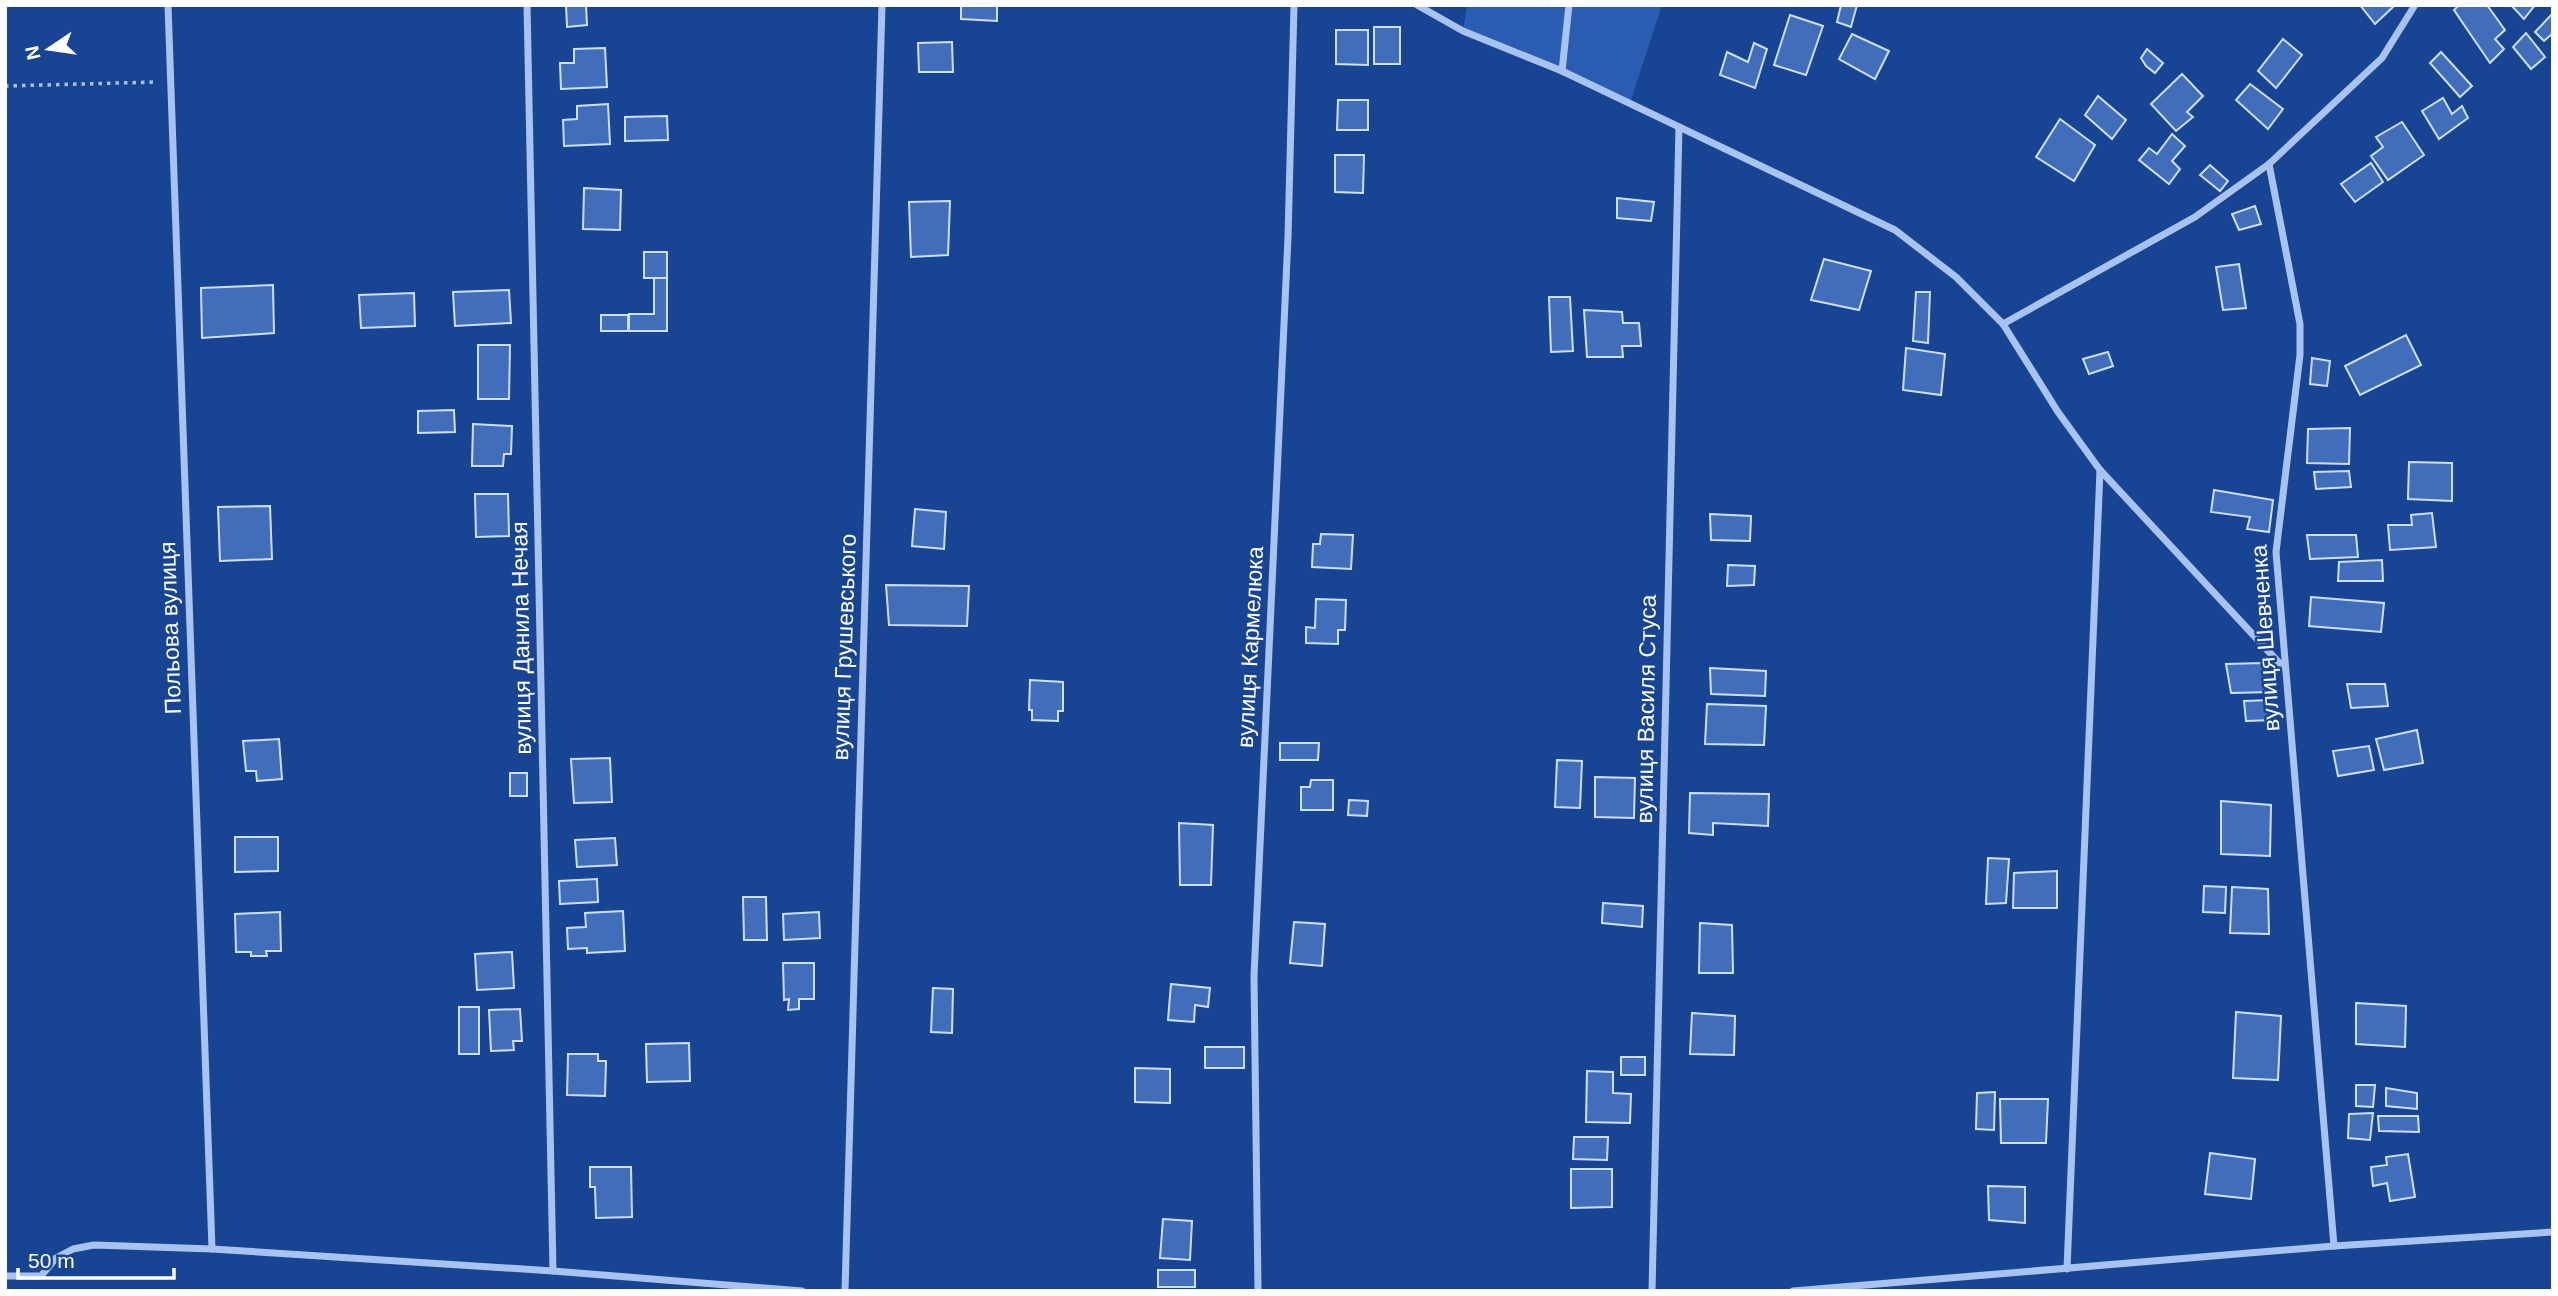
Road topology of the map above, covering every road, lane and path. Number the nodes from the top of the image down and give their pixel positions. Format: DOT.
graph roads {
  1 [pos="168,5"];
  2 [pos="527,5"];
  3 [pos="882,5"];
  4 [pos="1294,5"];
  5 [pos="1417,5"];
  6 [pos="1569,5"];
  7 [pos="2415,5"];
  8 [pos="1562,71"];
  9 [pos="170,82"];
  10 [pos="5,86"];
  11 [pos="1679,127"];
  12 [pos="2269,164"];
  13 [pos="2003,324"];
  14 [pos="2100,470"];
  15 [pos="2284,669"];
  16 [pos="2553,1232"];
  17 [pos="2334,1246"];
  18 [pos="212,1249"];
  19 [pos="2067,1269"];
  20 [pos="553,1271"];
  21 [pos="5,1276"];
  22 [pos="1821,1289"];
  23 [pos="802,1291"];
  24 [pos="845,1291"];
  25 [pos="1258,1291"];
  26 [pos="1652,1291"];
  27 [pos="1793,1291"];
  1 -- 9 [label="street, Польова вулиця"];
  2 -- 20 [label="street, вулиця Данила Нечая"];
  3 -- 24 [label="street, вулиця Грушевського"];
  4 -- 25 [label="street, вулиця Кармелюка"];
  5 -- 8 [label="street"];
  6 -- 8 [label="street"];
  7 -- 12 [label="street"];
  8 -- 11 [label="street"];
  9 -- 10 [label="path"];
  9 -- 18 [label="street, Польова вулиця"];
  11 -- 13 [label="street"];
  11 -- 26 [label="street, вулиця Василя Стуса"];
  12 -- 13 [label="street"];
  12 -- 15 [label="street, вулиця Шевченка"];
  13 -- 14 [label="street"];
  14 -- 15 [label="street"];
  14 -- 19 [label="street"];
  15 -- 17 [label="street, вулиця Шевченка"];
  16 -- 17 [label="street"];
  17 -- 19 [label="street"];
  18 -- 20 [label="street"];
  18 -- 21 [label="street"];
  19 -- 22 [label="street"];
  20 -- 23 [label="street"];
  22 -- 27 [label="street"];
}
